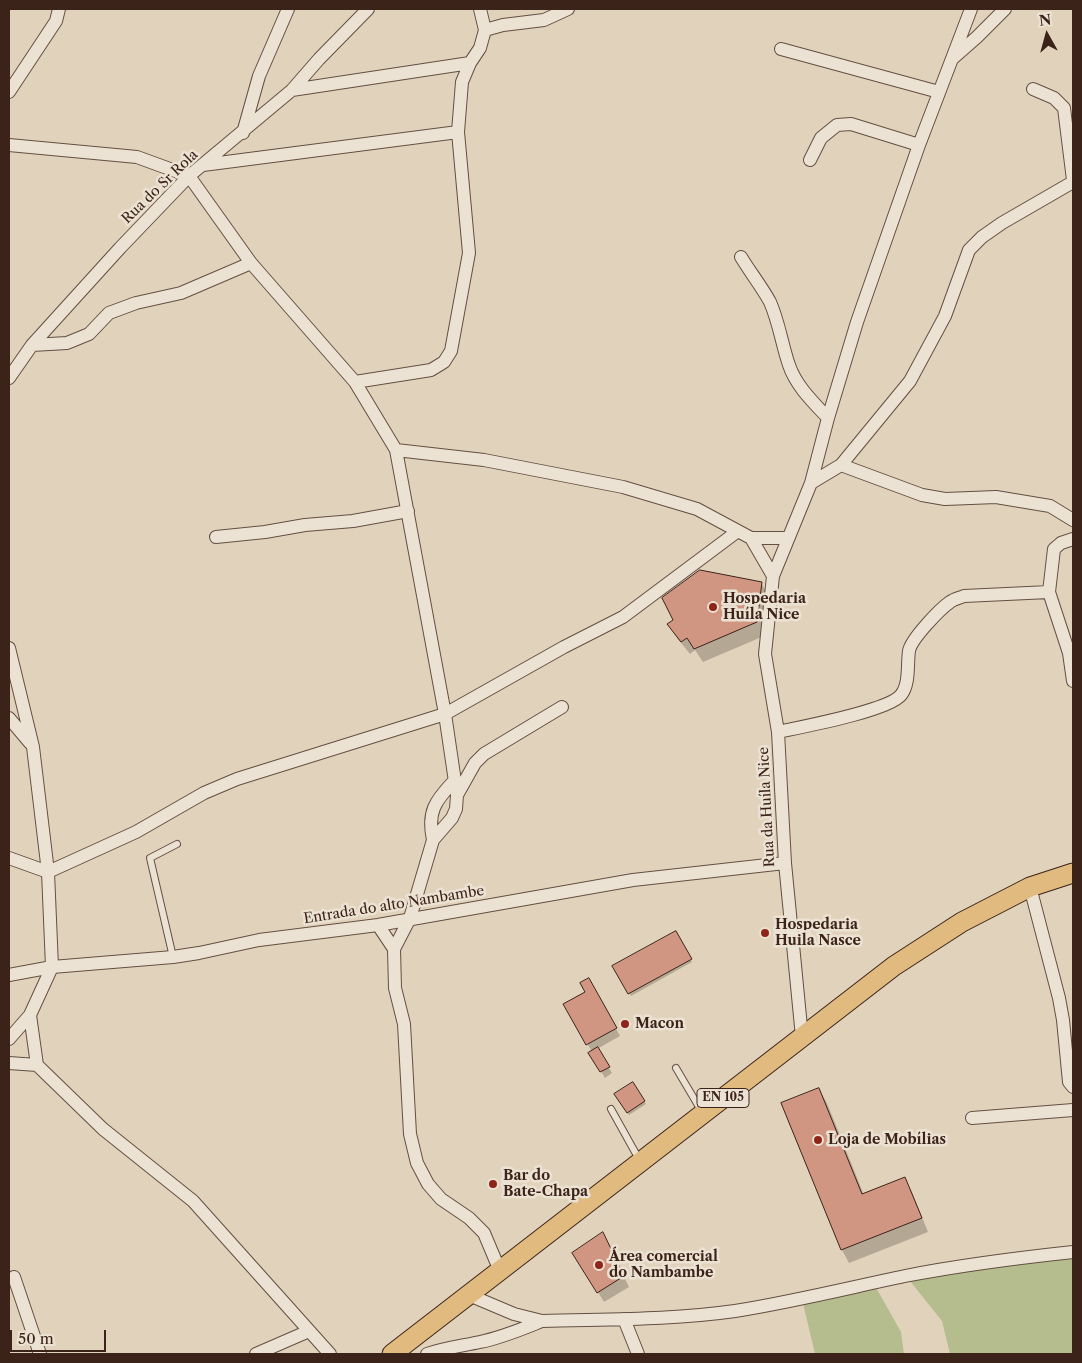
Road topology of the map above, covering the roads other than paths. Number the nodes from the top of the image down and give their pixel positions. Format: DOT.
graph roads {
  1 [pos="59,9"];
  2 [pos="288,9"];
  3 [pos="368,9"];
  4 [pos="480,9"];
  5 [pos="568,9"];
  6 [pos="971,9"];
  7 [pos="1005,9"];
  8 [pos="485,30"];
  9 [pos="781,49"];
  10 [pos="950,61"];
  11 [pos="470,63"];
  12 [pos="1033,89"];
  13 [pos="292,90"];
  14 [pos="9,92"];
  15 [pos="939,92"];
  16 [pos="458,132"];
  17 [pos="243,133"];
  18 [pos="10,143"];
  19 [pos="919,145"];
  20 [pos="810,160"];
  21 [pos="202,166"];
  22 [pos="189,176"];
  23 [pos="1073,181"];
  24 [pos="740,257"];
  25 [pos="251,263"];
  26 [pos="32,345"];
  27 [pos="9,378"];
  28 [pos="355,382"];
  29 [pos="828,418"];
  30 [pos="396,450"];
  31 [pos="841,465"];
  32 [pos="811,483"];
  33 [pos="408,511"];
  34 [pos="1073,520"];
  35 [pos="738,530"];
  36 [pos="216,536"];
  37 [pos="751,538"];
  38 [pos="788,538"];
  39 [pos="1073,539"];
  40 [pos="773,576"];
  41 [pos="1049,592"];
  42 [pos="9,648"];
  43 [pos="1073,680"];
  44 [pos="562,707"];
  45 [pos="445,714"];
  46 [pos="9,718"];
  47 [pos="778,732"];
  48 [pos="33,747"];
  49 [pos="454,781"];
  50 [pos="458,795"];
  51 [pos="433,840"];
  52 [pos="177,844"];
  53 [pos="9,858"];
  54 [pos="785,863"];
  55 [pos="48,872"];
  56 [pos="1073,873"];
  57 [pos="1030,887"];
  58 [pos="410,918"];
  59 [pos="378,924"];
  60 [pos="394,949"];
  61 [pos="173,957"];
  62 [pos="52,967"];
  63 [pos="9,975"];
  64 [pos="30,1015"];
  65 [pos="802,1037"];
  66 [pos="9,1039"];
  67 [pos="9,1063"];
  68 [pos="37,1065"];
  69 [pos="676,1068"];
  70 [pos="1073,1087"];
  71 [pos="611,1109"];
  72 [pos="1073,1110"];
  73 [pos="703,1113"];
  74 [pos="972,1118"];
  75 [pos="640,1162"];
  76 [pos="1073,1252"];
  77 [pos="500,1271"];
  78 [pos="14,1277"];
  79 [pos="469,1295"];
  80 [pos="624,1319"];
  81 [pos="542,1321"];
  82 [pos="309,1331"];
  83 [pos="397,1353"];
  84 [pos="40,1354"];
  85 [pos="256,1354"];
  86 [pos="330,1354"];
  87 [pos="427,1354"];
  88 [pos="638,1354"];
  1 -- 14 [label="street"];
  2 -- 17 [label="street"];
  3 -- 13 [label="street, Rua do Sr Rola"];
  4 -- 8 [label="street"];
  5 -- 8 [label="street"];
  6 -- 10 [label="street, Rua da Huíla Nice"];
  7 -- 10 [label="street"];
  8 -- 11 [label="street"];
  9 -- 15 [label="street"];
  10 -- 15 [label="street, Rua da Huíla Nice"];
  11 -- 13 [label="street"];
  11 -- 16 [label="street"];
  12 -- 23 [label="street"];
  13 -- 17 [label="street, Rua do Sr Rola"];
  15 -- 19 [label="street, Rua da Huíla Nice"];
  16 -- 21 [label="street"];
  16 -- 28 [label="street"];
  17 -- 21 [label="street, Rua do Sr Rola"];
  18 -- 22 [label="street"];
  19 -- 20 [label="street"];
  19 -- 29 [label="street, Rua da Huíla Nice"];
  21 -- 22 [label="street, Rua do Sr Rola"];
  22 -- 25 [label="street"];
  22 -- 26 [label="street, Rua do Sr Rola"];
  23 -- 31 [label="street"];
  24 -- 29 [label="street"];
  25 -- 26 [label="street"];
  25 -- 28 [label="street"];
  26 -- 27 [label="street, Rua do Sr Rola"];
  28 -- 30 [label="street"];
  29 -- 32 [label="street, Rua da Huíla Nice"];
  30 -- 33 [label="street"];
  30 -- 35 [label="street"];
  31 -- 32 [label="street"];
  31 -- 34 [label="street"];
  32 -- 38 [label="street, Rua da Huíla Nice"];
  33 -- 36 [label="street"];
  33 -- 45 [label="street"];
  35 -- 37 [label="street"];
  35 -- 45 [label="street"];
  37 -- 38 [label="street"];
  37 -- 40 [label="street"];
  38 -- 40 [label="street, Rua da Huíla Nice"];
  39 -- 41 [label="street"];
  40 -- 47 [label="street, Rua da Huíla Nice"];
  41 -- 43 [label="street"];
  41 -- 47 [label="street"];
  42 -- 48 [label="street"];
  44 -- 50 [label="street"];
  45 -- 49 [label="street"];
  45 -- 55 [label="street"];
  46 -- 48 [label="street"];
  47 -- 54 [label="street, Rua da Huíla Nice"];
  48 -- 55 [label="street"];
  49 -- 50 [label="street"];
  49 -- 51 [label="street"];
  50 -- 51 [label="street"];
  51 -- 58 [label="street"];
  52 -- 61 [label="lane"];
  53 -- 55 [label="street"];
  54 -- 58 [label="street, Entrada do alto Nambambe"];
  54 -- 65 [label="street, Rua da Huíla Nice"];
  55 -- 62 [label="street"];
  56 -- 57 [label="main road, EN 105"];
  57 -- 65 [label="main road, EN 105"];
  57 -- 70 [label="street"];
  58 -- 59 [label="street, Entrada do alto Nambambe"];
  58 -- 60 [label="street"];
  59 -- 60 [label="street"];
  59 -- 61 [label="street, Entrada do alto Nambambe"];
  60 -- 77 [label="street"];
  61 -- 62 [label="street, Entrada do alto Nambambe"];
  62 -- 63 [label="street, Entrada do alto Nambambe"];
  62 -- 64 [label="street"];
  64 -- 66 [label="street"];
  64 -- 68 [label="street"];
  65 -- 73 [label="main road, EN 105"];
  67 -- 68 [label="street"];
  68 -- 82 [label="street"];
  69 -- 73 [label="lane"];
  71 -- 75 [label="lane"];
  72 -- 74 [label="street"];
  73 -- 75 [label="main road, EN 105"];
  75 -- 77 [label="main road, EN 105"];
  76 -- 80 [label="street"];
  77 -- 79 [label="main road, EN 105"];
  78 -- 84 [label="street"];
  79 -- 81 [label="street"];
  79 -- 83 [label="main road, EN 105"];
  80 -- 81 [label="street"];
  80 -- 88 [label="street"];
  81 -- 87 [label="street"];
  82 -- 85 [label="street"];
  82 -- 86 [label="street"];
}
